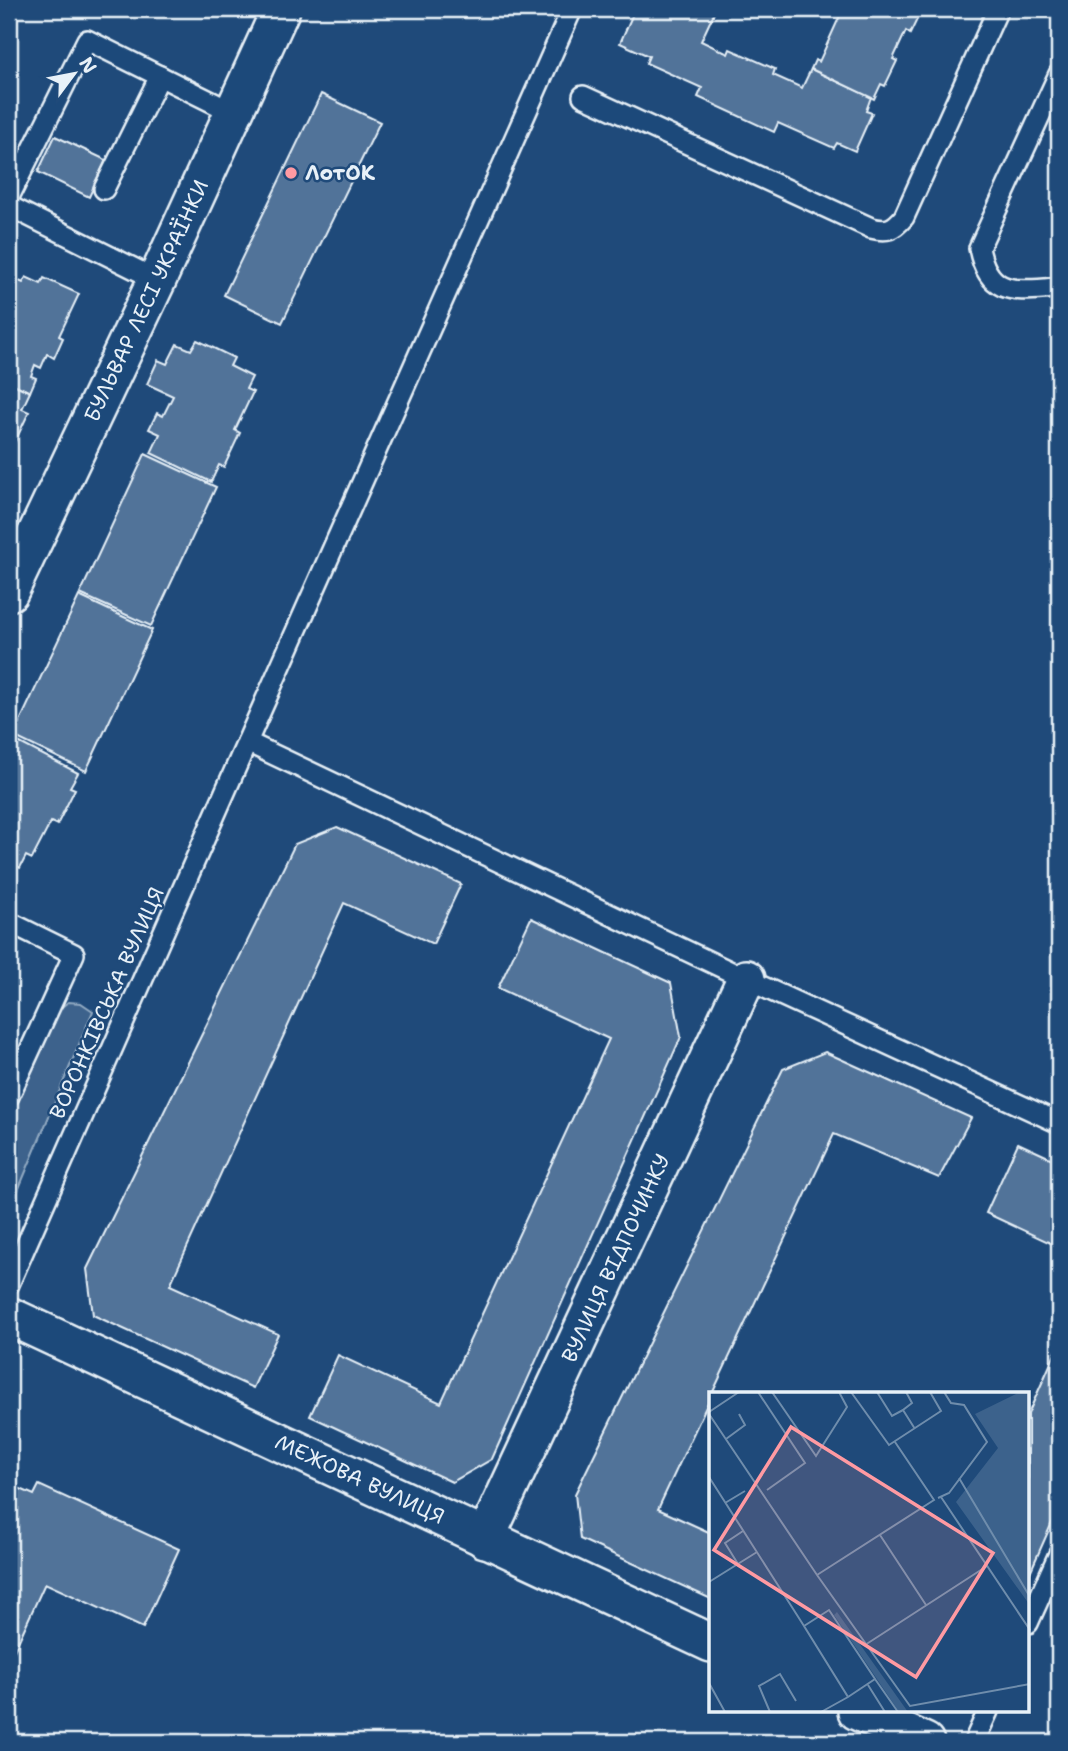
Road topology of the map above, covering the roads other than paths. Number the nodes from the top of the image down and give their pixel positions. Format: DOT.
graph roads {
  1 [pos="281,9"];
  2 [pos="572,9"];
  3 [pos="998,9"];
  4 [pos="1059,74"];
  5 [pos="160,76"];
  6 [pos="583,96"];
  7 [pos="232,112"];
  8 [pos="104,189"];
  9 [pos="9,197"];
  10 [pos="9,206"];
  11 [pos="157,281"];
  12 [pos="1059,288"];
  13 [pos="9,592"];
  14 [pos="247,742"];
  15 [pos="9,922"];
  16 [pos="746,979"];
  17 [pos="9,1096"];
  18 [pos="1059,1123"];
  19 [pos="9,1284"];
  20 [pos="9,1316"];
  21 [pos="485,1539"];
  22 [pos="1059,1554"];
  23 [pos="1030,1619"];
  24 [pos="709,1642"];
  25 [pos="859,1712"];
  26 [pos="988,1712"];
  27 [pos="925,1742"];
  28 [pos="974,1742"];
  1 -- 7 [label="street, БУЛЬВАР ЛЕСІ УКРАЇНКИ"];
  2 -- 14 [label="lane, ВОРОНКІВСЬКА ВУЛИЦЯ"];
  3 -- 6 [label="lane"];
  4 -- 12 [label="lane"];
  5 -- 7 [label="lane"];
  5 -- 8 [label="lane"];
  5 -- 9 [label="lane"];
  7 -- 11 [label="street, БУЛЬВАР ЛЕСІ УКРАЇНКИ"];
  10 -- 11 [label="lane"];
  11 -- 13 [label="street, БУЛЬВАР ЛЕСІ УКРАЇНКИ"];
  14 -- 16 [label="lane"];
  14 -- 19 [label="lane, ВОРОНКІВСЬКА ВУЛИЦЯ"];
  15 -- 17 [label="lane"];
  16 -- 18 [label="lane"];
  16 -- 21 [label="street, ВУЛИЦЯ ВІДПОЧИНКУ"];
  20 -- 21 [label="street, МЕЖОВА ВУЛИЦЯ"];
  21 -- 24 [label="street, МЕЖОВА ВУЛИЦЯ"];
  22 -- 23 [label="lane"];
  25 -- 27 [label="street"];
  26 -- 28 [label="lane"];
}
